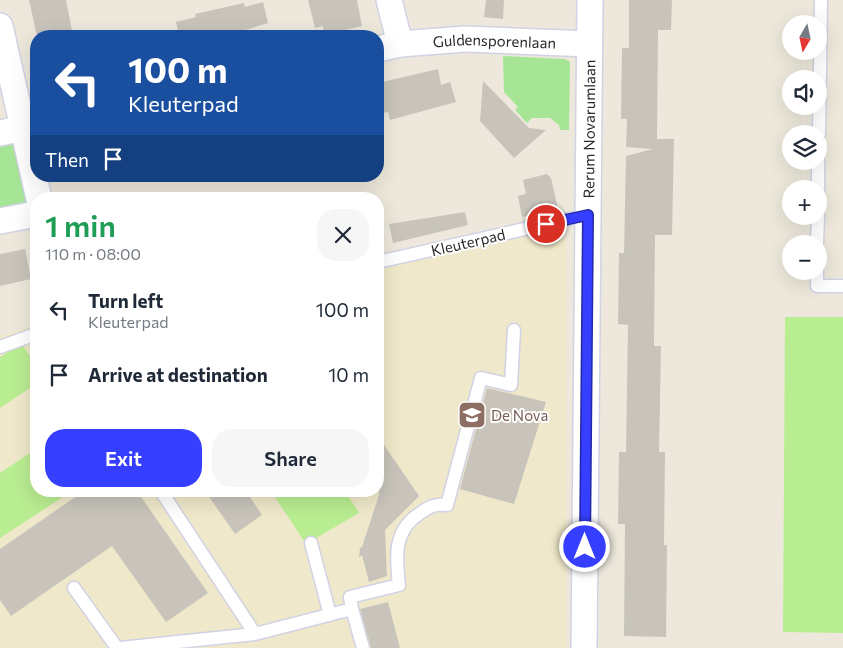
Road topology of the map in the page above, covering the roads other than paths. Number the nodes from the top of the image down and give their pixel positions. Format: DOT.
graph roads {
  1 [pos="389,0"];
  2 [pos="590,0"];
  3 [pos="821,0"];
  4 [pos="0,26"];
  5 [pos="589,44"];
  6 [pos="389,47"];
  7 [pos="819,125"];
  8 [pos="20,129"];
  9 [pos="30,166"];
  10 [pos="30,215"];
  11 [pos="588,215"];
  12 [pos="0,221"];
  13 [pos="384,261"];
  14 [pos="817,280"];
  15 [pos="843,286"];
  16 [pos="514,330"];
  17 [pos="30,336"];
  18 [pos="0,347"];
  19 [pos="165,497"];
  20 [pos="311,542"];
  21 [pos="74,588"];
  22 [pos="352,609"];
  23 [pos="330,615"];
  24 [pos="255,634"];
  25 [pos="118,648"];
  26 [pos="363,648"];
  27 [pos="584,648"];
  1 -- 6 [label="street, Guldensporenlaan"];
  2 -- 5 [label="street, Rerum Novarumlaan"];
  3 -- 7 [label="lane"];
  4 -- 8 [label="street"];
  5 -- 6 [label="street, Guldensporenlaan"];
  5 -- 11 [label="street, Rerum Novarumlaan"];
  8 -- 9 [label="street"];
  10 -- 12 [label="street"];
  11 -- 13 [label="lane, Kleuterpad"];
  11 -- 27 [label="street, Rerum Novarumlaan"];
  14 -- 15 [label="lane"];
  16 -- 22 [label="lane"];
  17 -- 18 [label="lane"];
  19 -- 24 [label="lane"];
  20 -- 23 [label="lane"];
  21 -- 25 [label="lane"];
  22 -- 23 [label="lane"];
  22 -- 26 [label="lane"];
  23 -- 24 [label="lane"];
  24 -- 25 [label="lane"];
}
